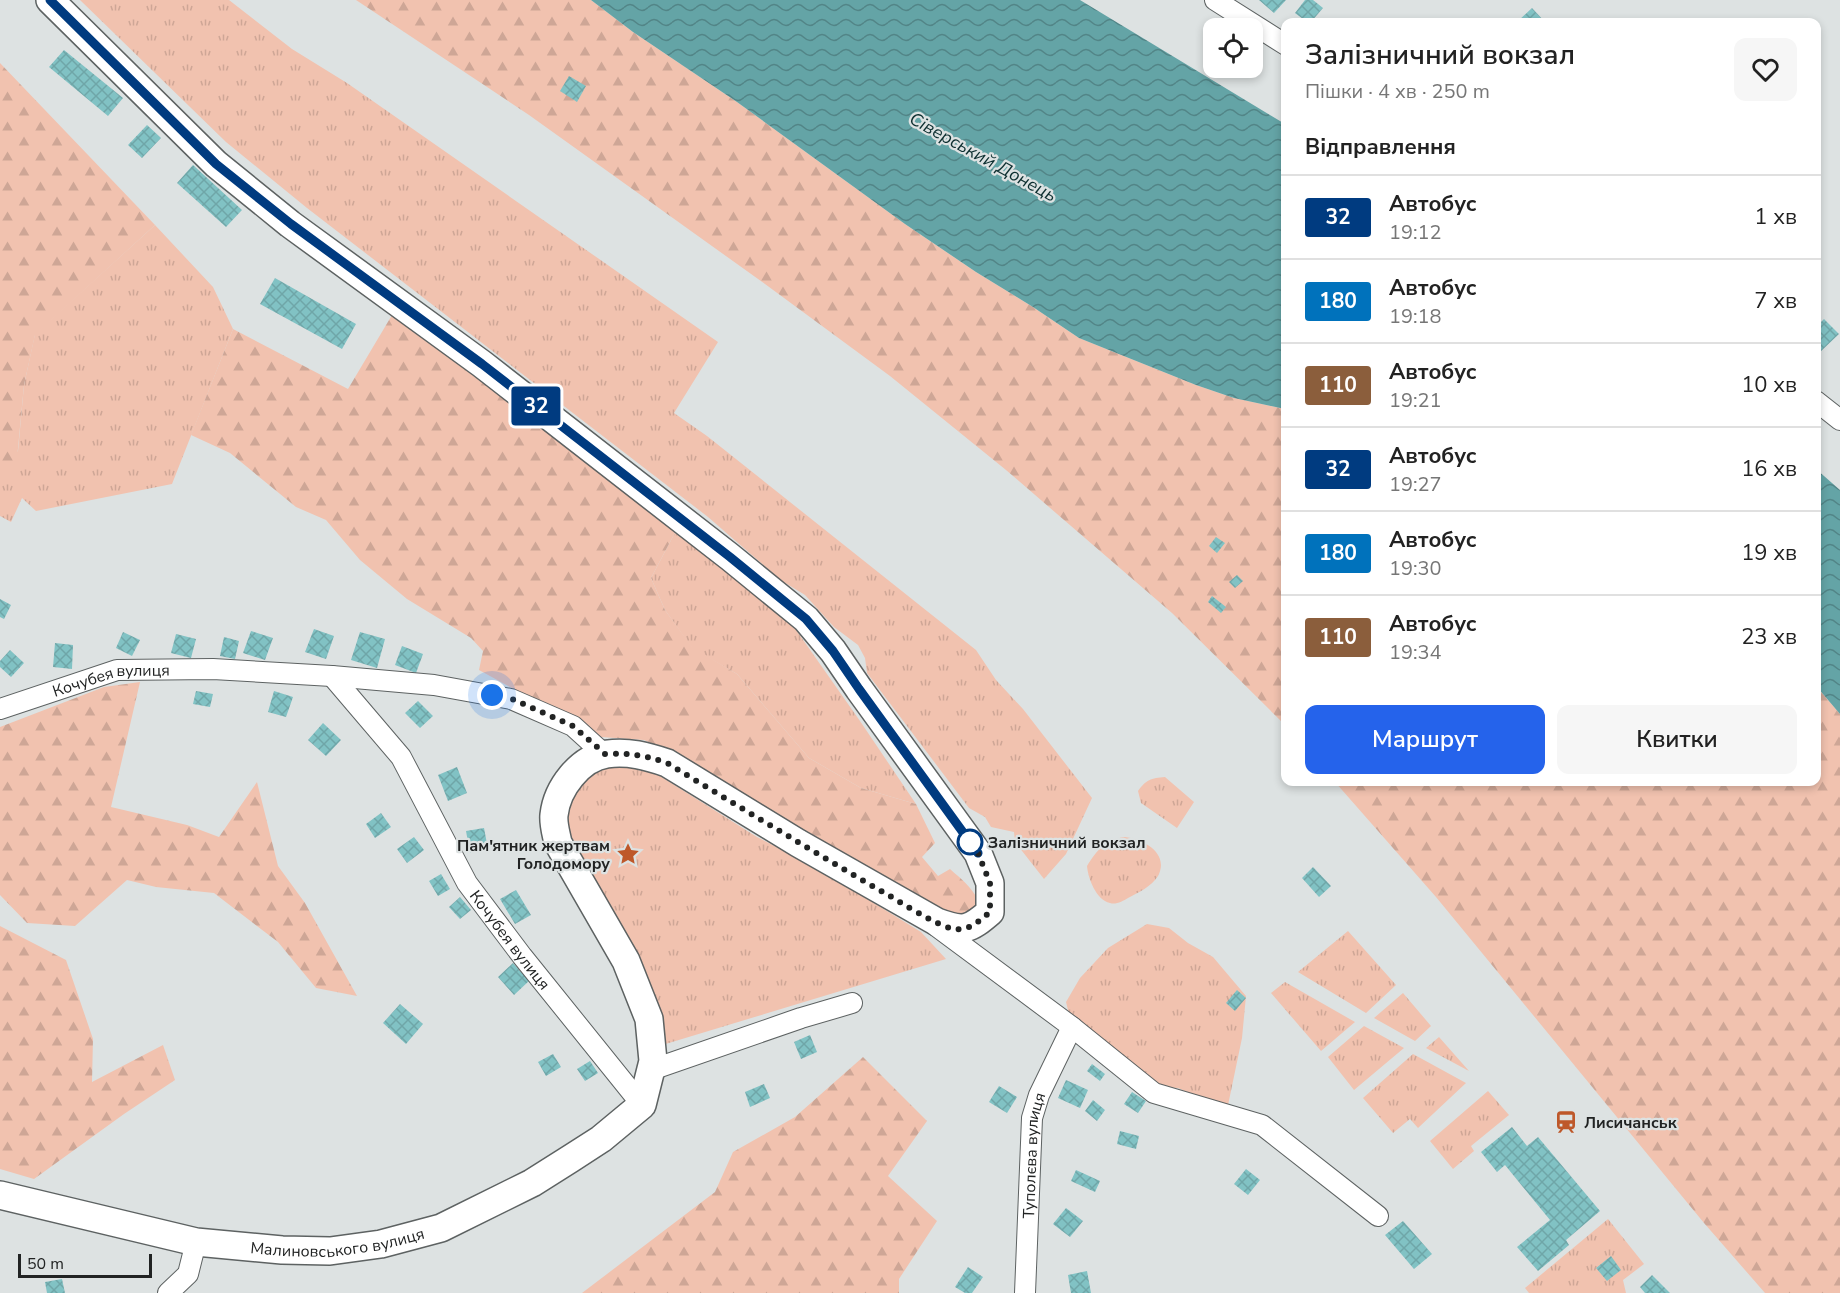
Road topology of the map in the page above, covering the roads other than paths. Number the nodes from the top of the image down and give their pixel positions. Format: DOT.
graph roads {
  1 [pos="50,0"];
  2 [pos="1215,0"];
  3 [pos="1281,42"];
  4 [pos="1821,405"];
  5 [pos="1840,420"];
  6 [pos="332,676"];
  7 [pos="0,709"];
  8 [pos="605,754"];
  9 [pos="915,910"];
  10 [pos="852,1003"];
  11 [pos="1072,1027"];
  12 [pos="651,1070"];
  13 [pos="642,1105"];
  14 [pos="0,1195"];
  15 [pos="1378,1216"];
  16 [pos="196,1242"];
  17 [pos="168,1293"];
  18 [pos="1025,1293"];
  1 -- 9 [label="main road"];
  2 -- 3 [label="street"];
  4 -- 5 [label="street"];
  6 -- 7 [label="street, Кочубея вулиця"];
  6 -- 8 [label="street, Кочубея вулиця"];
  6 -- 13 [label="street, Кочубея вулиця"];
  8 -- 9 [label="main road"];
  8 -- 12 [label="main road"];
  9 -- 11 [label="street"];
  10 -- 12 [label="street"];
  11 -- 15 [label="street"];
  11 -- 18 [label="street, Туполєва вулиця"];
  12 -- 13 [label="main road"];
  13 -- 16 [label="main road, Малиновського вулиця"];
  14 -- 16 [label="main road, Малиновського вулиця"];
  16 -- 17 [label="street"];
}
